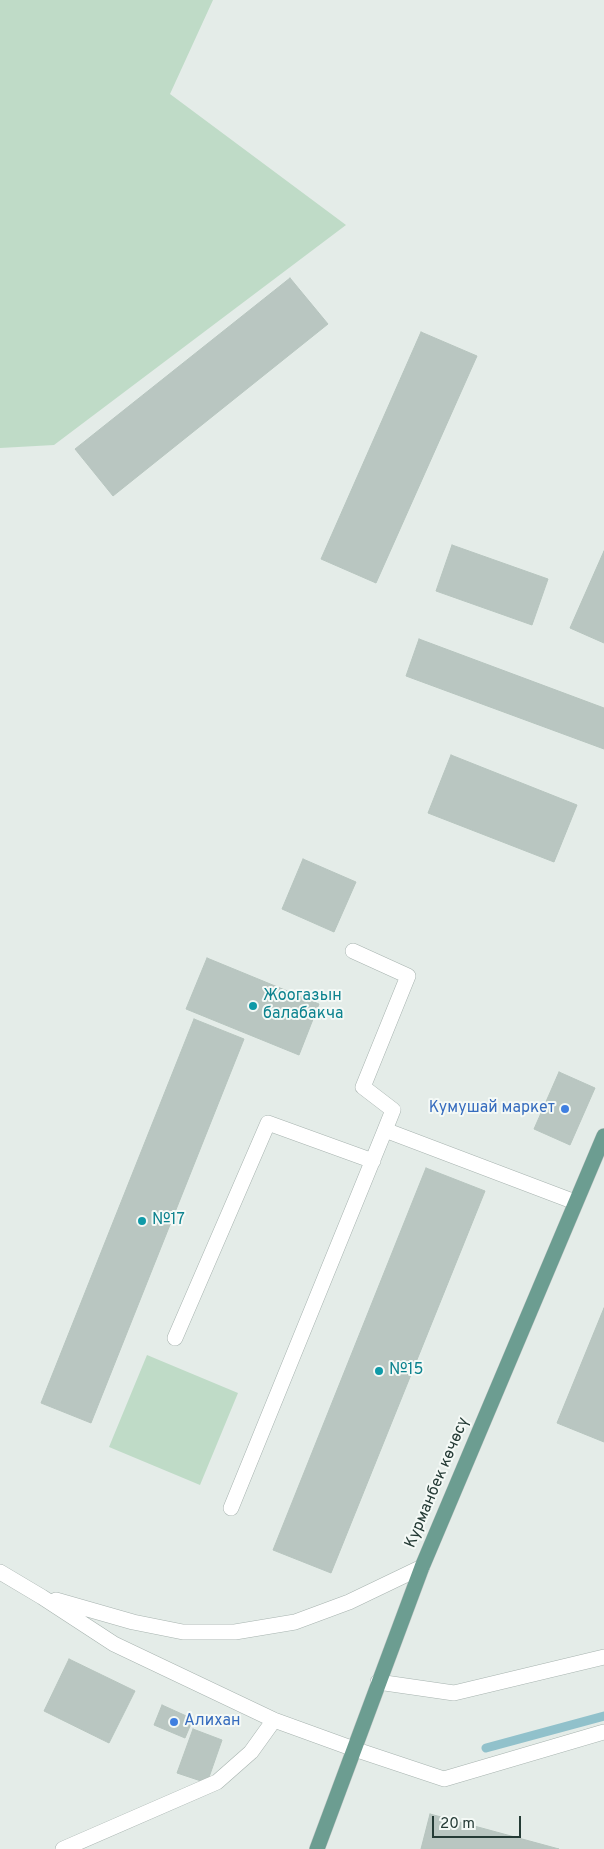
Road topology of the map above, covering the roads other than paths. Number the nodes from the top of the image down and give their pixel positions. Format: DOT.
graph roads {
  1 [pos="353,951"];
  2 [pos="386,1130"];
  3 [pos="604,1136"];
  4 [pos="600,1155"];
  5 [pos="373,1161"];
  6 [pos="575,1202"];
  7 [pos="175,1338"];
  8 [pos="231,1508"];
  9 [pos="422,1567"];
  10 [pos="0,1572"];
  11 [pos="42,1596"];
  12 [pos="604,1657"];
  13 [pos="378,1682"];
  14 [pos="274,1720"];
  15 [pos="604,1732"];
  16 [pos="354,1749"];
  17 [pos="63,1849"];
  18 [pos="317,1849"];
  1 -- 2 [label="street"];
  2 -- 5 [label="street"];
  2 -- 6 [label="street"];
  3 -- 4 [label="main road, Курманбек көчөсү"];
  4 -- 6 [label="main road, Курманбек көчөсү"];
  5 -- 7 [label="street"];
  5 -- 8 [label="street"];
  6 -- 9 [label="main road, Курманбек көчөсү"];
  9 -- 11 [label="street"];
  9 -- 13 [label="main road, Курманбек көчөсү"];
  10 -- 11 [label="street"];
  11 -- 14 [label="street"];
  12 -- 13 [label="street"];
  13 -- 16 [label="main road, Курманбек көчөсү"];
  14 -- 16 [label="street"];
  14 -- 17 [label="street"];
  15 -- 16 [label="street"];
  16 -- 18 [label="main road, Курманбек көчөсү"];
}
